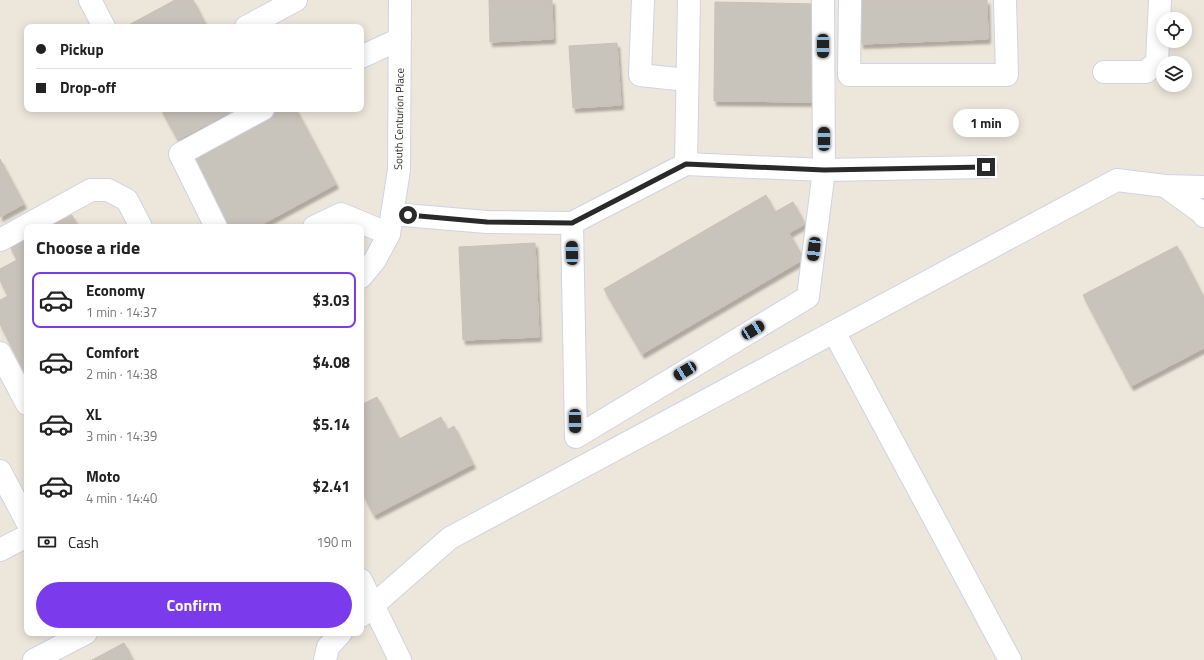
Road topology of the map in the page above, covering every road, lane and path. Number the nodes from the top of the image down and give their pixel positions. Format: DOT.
graph roads {
  1 [pos="90,0"];
  2 [pos="296,0"];
  3 [pos="400,0"];
  4 [pos="643,0"];
  5 [pos="689,0"];
  6 [pos="823,0"];
  7 [pos="850,0"];
  8 [pos="1005,0"];
  9 [pos="1160,0"];
  10 [pos="102,24"];
  11 [pos="252,24"];
  12 [pos="400,39"];
  13 [pos="364,56"];
  14 [pos="1104,72"];
  15 [pos="687,80"];
  16 [pos="257,112"];
  17 [pos="686,164"];
  18 [pos="986,167"];
  19 [pos="824,170"];
  20 [pos="1165,186"];
  21 [pos="1204,187"];
  22 [pos="1204,216"];
  23 [pos="572,223"];
  24 [pos="29,224"];
  25 [pos="139,224"];
  26 [pos="215,224"];
  27 [pos="320,224"];
  28 [pos="390,224"];
  29 [pos="24,227"];
  30 [pos="0,240"];
  31 [pos="364,273"];
  32 [pos="834,332"];
  33 [pos="0,353"];
  34 [pos="24,398"];
  35 [pos="0,471"];
  36 [pos="24,516"];
  37 [pos="24,538"];
  38 [pos="0,550"];
  39 [pos="364,595"];
  40 [pos="367,610"];
  41 [pos="80,636"];
  42 [pos="338,636"];
  43 [pos="34,660"];
  44 [pos="325,660"];
  45 [pos="400,660"];
  46 [pos="1010,660"];
  1 -- 10 [label="street"];
  2 -- 11 [label="street"];
  3 -- 12 [label="street, South Centurion Place"];
  4 -- 15 [label="street"];
  5 -- 15 [label="street"];
  6 -- 19 [label="street"];
  7 -- 8 [label="street"];
  9 -- 14 [label="street"];
  12 -- 13 [label="street"];
  12 -- 28 [label="street, South Centurion Place"];
  15 -- 17 [label="street"];
  16 -- 26 [label="street"];
  17 -- 19 [label="street"];
  17 -- 23 [label="street"];
  18 -- 19 [label="street"];
  19 -- 23 [label="street"];
  20 -- 21 [label="street"];
  20 -- 22 [label="street"];
  20 -- 32 [label="street"];
  23 -- 28 [label="street"];
  24 -- 25 [label="street"];
  27 -- 28 [label="street"];
  28 -- 31 [label="street, South Centurion Place"];
  29 -- 30 [label="street"];
  32 -- 40 [label="street"];
  32 -- 46 [label="street"];
  33 -- 34 [label="street"];
  35 -- 36 [label="street"];
  37 -- 38 [label="street"];
  39 -- 40 [label="street"];
  40 -- 45 [label="street"];
  41 -- 43 [label="street"];
  42 -- 44 [label="street"];
}
